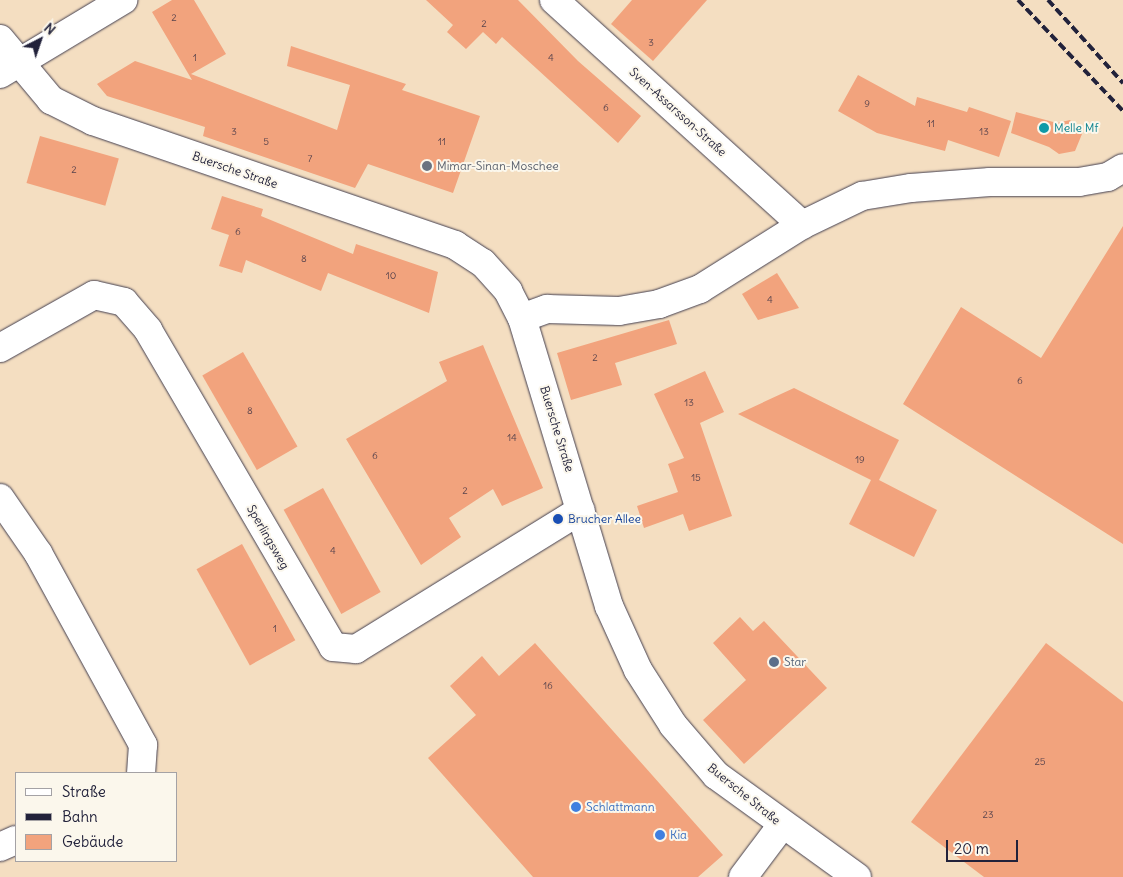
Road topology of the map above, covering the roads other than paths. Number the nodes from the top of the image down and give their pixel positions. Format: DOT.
graph roads {
  1 [pos="123,0"];
  2 [pos="554,0"];
  3 [pos="0,39"];
  4 [pos="9,68"];
  5 [pos="1123,168"];
  6 [pos="802,225"];
  7 [pos="522,318"];
  8 [pos="0,348"];
  9 [pos="0,498"];
  10 [pos="581,510"];
  11 [pos="141,772"];
  12 [pos="782,825"];
  13 [pos="15,840"];
  14 [pos="0,847"];
  15 [pos="743,877"];
  16 [pos="857,877"];
  1 -- 4 [label="street"];
  2 -- 6 [label="street, Sven-Assarsson-Straße"];
  3 -- 4 [label="street, Buersche Straße"];
  4 -- 7 [label="street, Buersche Straße"];
  5 -- 6 [label="street"];
  6 -- 7 [label="street"];
  7 -- 10 [label="street, Buersche Straße"];
  8 -- 10 [label="street, Sperlingsweg"];
  9 -- 11 [label="street"];
  10 -- 12 [label="street, Buersche Straße"];
  12 -- 15 [label="street"];
  12 -- 16 [label="street, Buersche Straße"];
  13 -- 14 [label="street"];
}
